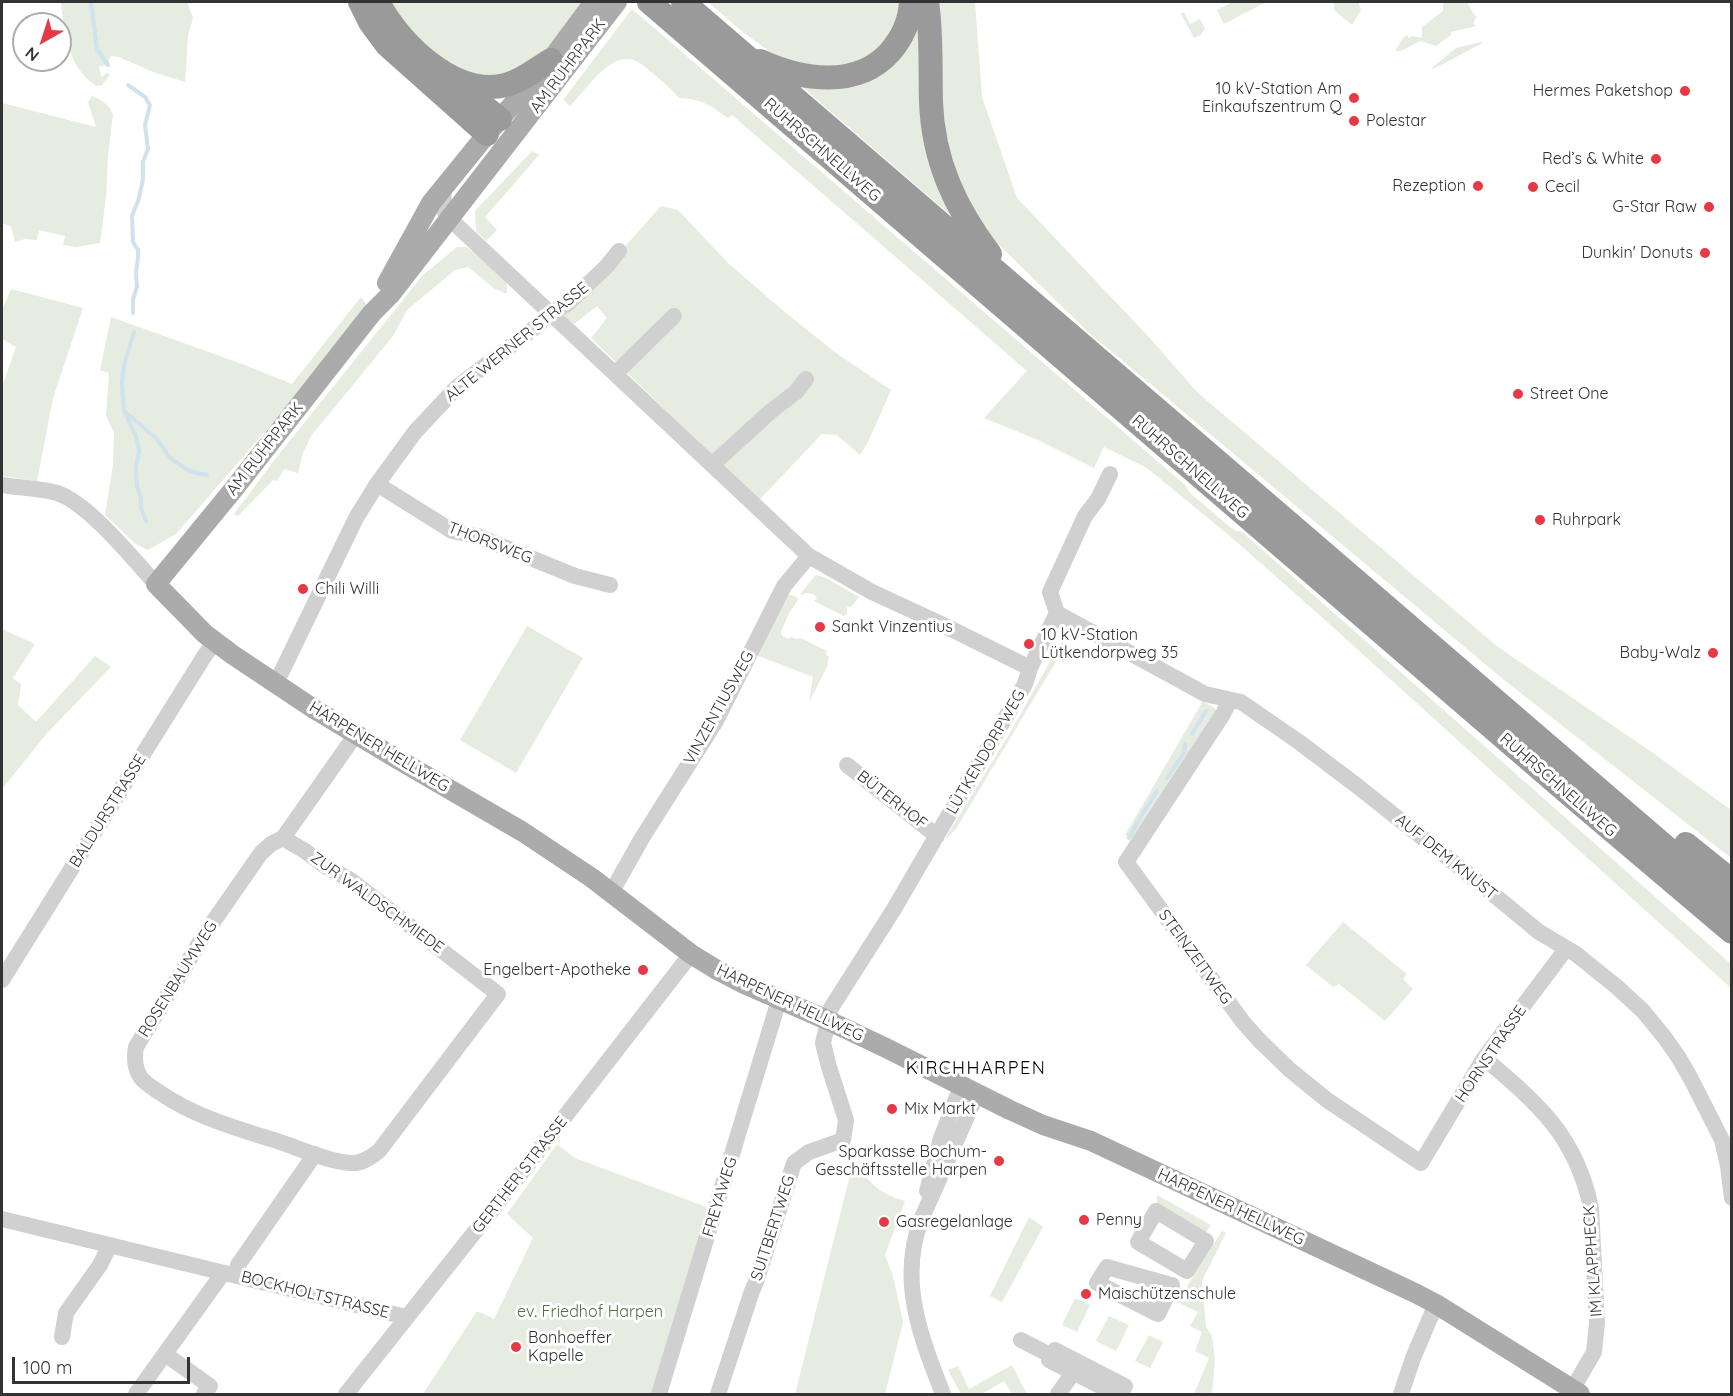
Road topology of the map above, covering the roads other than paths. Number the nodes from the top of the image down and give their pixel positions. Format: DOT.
graph roads {
  1 [pos="360,2"];
  2 [pos="378,2"];
  3 [pos="594,2"];
  4 [pos="616,2"];
  5 [pos="649,2"];
  6 [pos="683,2"];
  7 [pos="911,2"];
  8 [pos="927,2"];
  9 [pos="731,42"];
  10 [pos="550,60"];
  11 [pos="440,71"];
  12 [pos="502,128"];
  13 [pos="444,185"];
  14 [pos="450,219"];
  15 [pos="409,241"];
  16 [pos="619,251"];
  17 [pos="1031,301"];
  18 [pos="372,313"];
  19 [pos="550,314"];
  20 [pos="674,316"];
  21 [pos="616,374"];
  22 [pos="806,379"];
  23 [pos="712,465"];
  24 [pos="1110,474"];
  25 [pos="377,484"];
  26 [pos="2,485"];
  27 [pos="809,556"];
  28 [pos="156,584"];
  29 [pos="610,585"];
  30 [pos="1057,613"];
  31 [pos="216,642"];
  32 [pos="1030,668"];
  33 [pos="1456,668"];
  34 [pos="274,683"];
  35 [pos="1230,700"];
  36 [pos="356,734"];
  37 [pos="847,765"];
  38 [pos="937,836"];
  39 [pos="283,838"];
  40 [pos="1731,881"];
  41 [pos="611,893"];
  42 [pos="1731,904"];
  43 [pos="1731,932"];
  44 [pos="1566,949"];
  45 [pos="691,954"];
  46 [pos="2,980"];
  47 [pos="498,994"];
  48 [pos="779,1000"];
  49 [pos="827,1020"];
  50 [pos="1484,1058"];
  51 [pos="969,1090"];
  52 [pos="315,1154"];
  53 [pos="1421,1163"];
  54 [pos="1731,1198"];
  55 [pos="2,1219"];
  56 [pos="110,1245"];
  57 [pos="1182,1268"];
  58 [pos="229,1274"];
  59 [pos="1171,1286"];
  60 [pos="1436,1304"];
  61 [pos="406,1317"];
  62 [pos="62,1337"];
  63 [pos="1021,1340"];
  64 [pos="165,1354"];
  65 [pos="1052,1356"];
  66 [pos="1073,1373"];
  67 [pos="1576,1392"];
  68 [pos="136,1395"];
  69 [pos="204,1395"];
  70 [pos="346,1395"];
  71 [pos="659,1395"];
  72 [pos="718,1395"];
  73 [pos="943,1395"];
  74 [pos="1058,1395"];
  75 [pos="1118,1395"];
  76 [pos="1401,1395"];
  1 -- 12 [label="highway"];
  2 -- 11 [label="highway"];
  3 -- 10 [label="main road, AM RUHRPARK"];
  4 -- 12 [label="main road, AM RUHRPARK"];
  5 -- 43 [label="highway, RUHRSCHNELLWEG"];
  6 -- 9 [label="highway, RUHRSCHNELLWEG"];
  7 -- 9 [label="highway"];
  8 -- 17 [label="highway"];
  9 -- 17 [label="highway, RUHRSCHNELLWEG"];
  10 -- 11 [label="highway"];
  10 -- 12 [label="main road, AM RUHRPARK"];
  11 -- 12 [label="highway"];
  12 -- 13 [label="main road, AM RUHRPARK"];
  12 -- 14 [label="main road, AM RUHRPARK"];
  13 -- 14 [label="street"];
  13 -- 15 [label="main road, AM RUHRPARK"];
  14 -- 15 [label="street"];
  14 -- 18 [label="main road, AM RUHRPARK"];
  14 -- 19 [label="street"];
  15 -- 18 [label="main road, AM RUHRPARK"];
  16 -- 19 [label="street, ALTE WERNER STRASSE"];
  17 -- 33 [label="highway, RUHRSCHNELLWEG"];
  18 -- 28 [label="main road, AM RUHRPARK"];
  19 -- 21 [label="street"];
  19 -- 25 [label="street, ALTE WERNER STRASSE"];
  20 -- 21 [label="street"];
  21 -- 23 [label="street"];
  22 -- 23 [label="street"];
  23 -- 27 [label="street"];
  24 -- 30 [label="street"];
  25 -- 29 [label="street, THORSWEG"];
  25 -- 34 [label="street, ALTE WERNER STRASSE"];
  26 -- 28 [label="street, HARPENER HELLWEG"];
  27 -- 32 [label="street"];
  27 -- 41 [label="street, VINZENTIUSWEG"];
  28 -- 31 [label="main road, HARPENER HELLWEG"];
  30 -- 32 [label="street, LÜTKENDORPWEG"];
  30 -- 35 [label="street, AUF DEM KNUST"];
  31 -- 34 [label="main road, HARPENER HELLWEG"];
  31 -- 46 [label="street, BALDURSTRASSE"];
  32 -- 38 [label="street, LÜTKENDORPWEG"];
  33 -- 40 [label="highway"];
  33 -- 42 [label="highway, RUHRSCHNELLWEG"];
  34 -- 36 [label="main road, HARPENER HELLWEG"];
  35 -- 44 [label="street, AUF DEM KNUST"];
  35 -- 53 [label="street, STEINZEITWEG"];
  36 -- 39 [label="street, ROSENBAUMWEG"];
  36 -- 41 [label="main road, HARPENER HELLWEG"];
  37 -- 38 [label="street, BÜTERHOF"];
  38 -- 49 [label="street, LÜTKENDORPWEG"];
  39 -- 47 [label="street, ZUR WALDSCHMIEDE"];
  39 -- 52 [label="street, ROSENBAUMWEG"];
  41 -- 45 [label="main road, HARPENER HELLWEG"];
  44 -- 50 [label="street, HORNSTRASSE"];
  44 -- 54 [label="street, AUF DEM KNUST"];
  45 -- 48 [label="main road, HARPENER HELLWEG"];
  45 -- 61 [label="street, GERTHER STRASSE"];
  47 -- 52 [label="street, ROSENBAUMWEG"];
  48 -- 49 [label="main road, HARPENER HELLWEG"];
  48 -- 71 [label="street, FREYAWEG"];
  49 -- 51 [label="main road, HARPENER HELLWEG"];
  49 -- 72 [label="street, SUITBERTWEG"];
  50 -- 53 [label="street, HORNSTRASSE"];
  50 -- 67 [label="street, IM KLAPPHECK"];
  51 -- 60 [label="main road, HARPENER HELLWEG"];
  51 -- 73 [label="street"];
  52 -- 58 [label="street"];
  55 -- 56 [label="street, BOCKHOLTSTRASSE"];
  56 -- 58 [label="street, BOCKHOLTSTRASSE"];
  56 -- 62 [label="street"];
  57 -- 59 [label="street"];
  58 -- 61 [label="street, BOCKHOLTSTRASSE"];
  58 -- 64 [label="street, BOCKHOLTSTRASSE"];
  60 -- 67 [label="main road, HARPENER HELLWEG"];
  60 -- 76 [label="street"];
  61 -- 70 [label="street, GERTHER STRASSE"];
  63 -- 65 [label="street"];
  64 -- 68 [label="street, BOCKHOLTSTRASSE"];
  64 -- 69 [label="street"];
  65 -- 66 [label="street"];
  65 -- 75 [label="street"];
  66 -- 74 [label="street"];
  66 -- 75 [label="street"];
}
